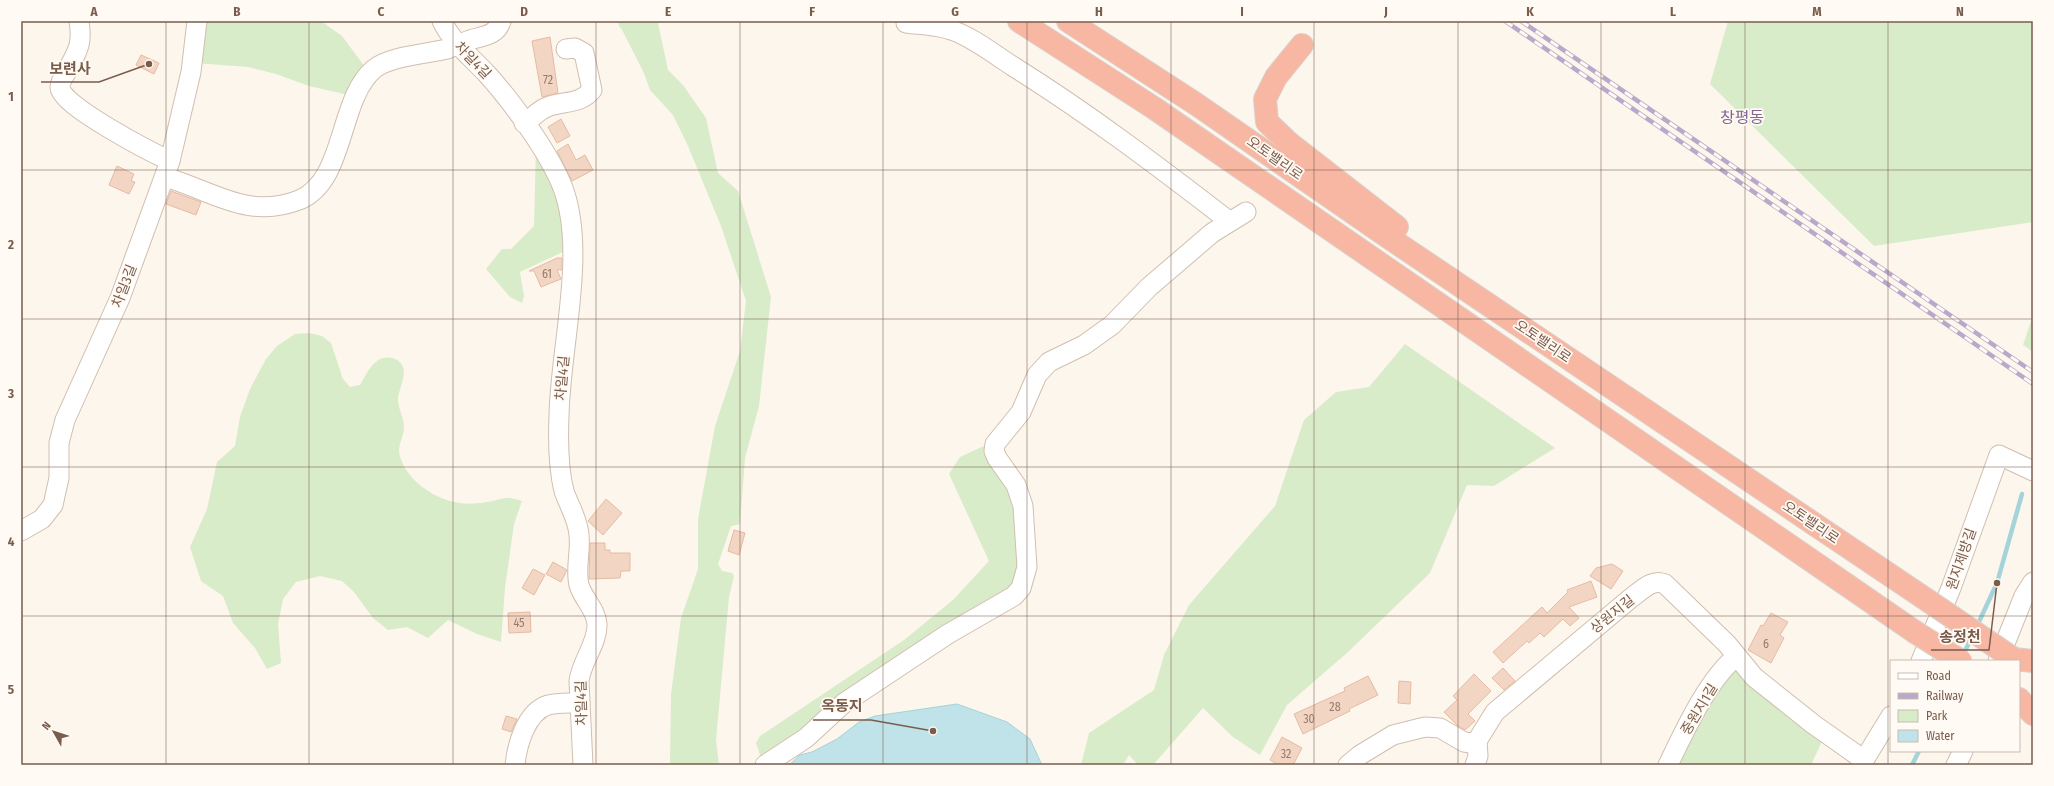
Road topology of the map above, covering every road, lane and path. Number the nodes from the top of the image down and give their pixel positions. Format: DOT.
graph roads {
  1 [pos="79,21"];
  2 [pos="197,21"];
  3 [pos="442,21"];
  4 [pos="501,21"];
  5 [pos="1019,21"];
  6 [pos="1068,21"];
  7 [pos="906,24"];
  8 [pos="458,44"];
  9 [pos="1302,45"];
  10 [pos="566,49"];
  11 [pos="524,123"];
  12 [pos="168,169"];
  13 [pos="1246,212"];
  14 [pos="1229,221"];
  15 [pos="1502,313"];
  16 [pos="2033,471"];
  17 [pos="21,531"];
  18 [pos="2033,582"];
  19 [pos="1736,657"];
  20 [pos="1921,660"];
  21 [pos="1959,660"];
  22 [pos="2015,660"];
  23 [pos="2016,660"];
  24 [pos="2020,664"];
  25 [pos="2033,672"];
  26 [pos="2020,700"];
  27 [pos="2020,700"];
  28 [pos="580,703"];
  29 [pos="2033,708"];
  30 [pos="2033,714"];
  31 [pos="1890,718"];
  32 [pos="1477,741"];
  33 [pos="1962,752"];
  34 [pos="1862,763"];
  35 [pos="515,765"];
  36 [pos="583,765"];
  37 [pos="765,765"];
  38 [pos="1348,765"];
  39 [pos="1475,765"];
  40 [pos="1668,765"];
  41 [pos="1956,765"];
  1 -- 12 [label="street"];
  2 -- 12 [label="street, 차일3길"];
  3 -- 8 [label="street, 차일4길"];
  4 -- 8 [label="street"];
  5 -- 21 [label="highway, 오토밸리로, bridge"];
  6 -- 15 [label="highway, 오토밸리로"];
  7 -- 14 [label="street"];
  8 -- 11 [label="street, 차일4길"];
  8 -- 12 [label="street"];
  9 -- 15 [label="highway"];
  10 -- 11 [label="street"];
  11 -- 28 [label="street, 차일4길"];
  12 -- 17 [label="street, 차일3길"];
  13 -- 14 [label="street"];
  14 -- 37 [label="street"];
  15 -- 22 [label="highway, 오토밸리로, bridge"];
  16 -- 20 [label="street, 원지제방길"];
  18 -- 23 [label="street"];
  19 -- 32 [label="street, 상원지길"];
  19 -- 34 [label="street, 상원지길"];
  19 -- 40 [label="street, 중원지1길"];
  24 -- 25 [label="highway, 오토밸리로"];
  26 -- 29 [label="highway"];
  27 -- 30 [label="highway"];
  28 -- 35 [label="street"];
  28 -- 36 [label="street, 차일4길"];
  31 -- 34 [label="street"];
  32 -- 38 [label="street"];
  32 -- 39 [label="street"];
  33 -- 41 [label="street"];
}
